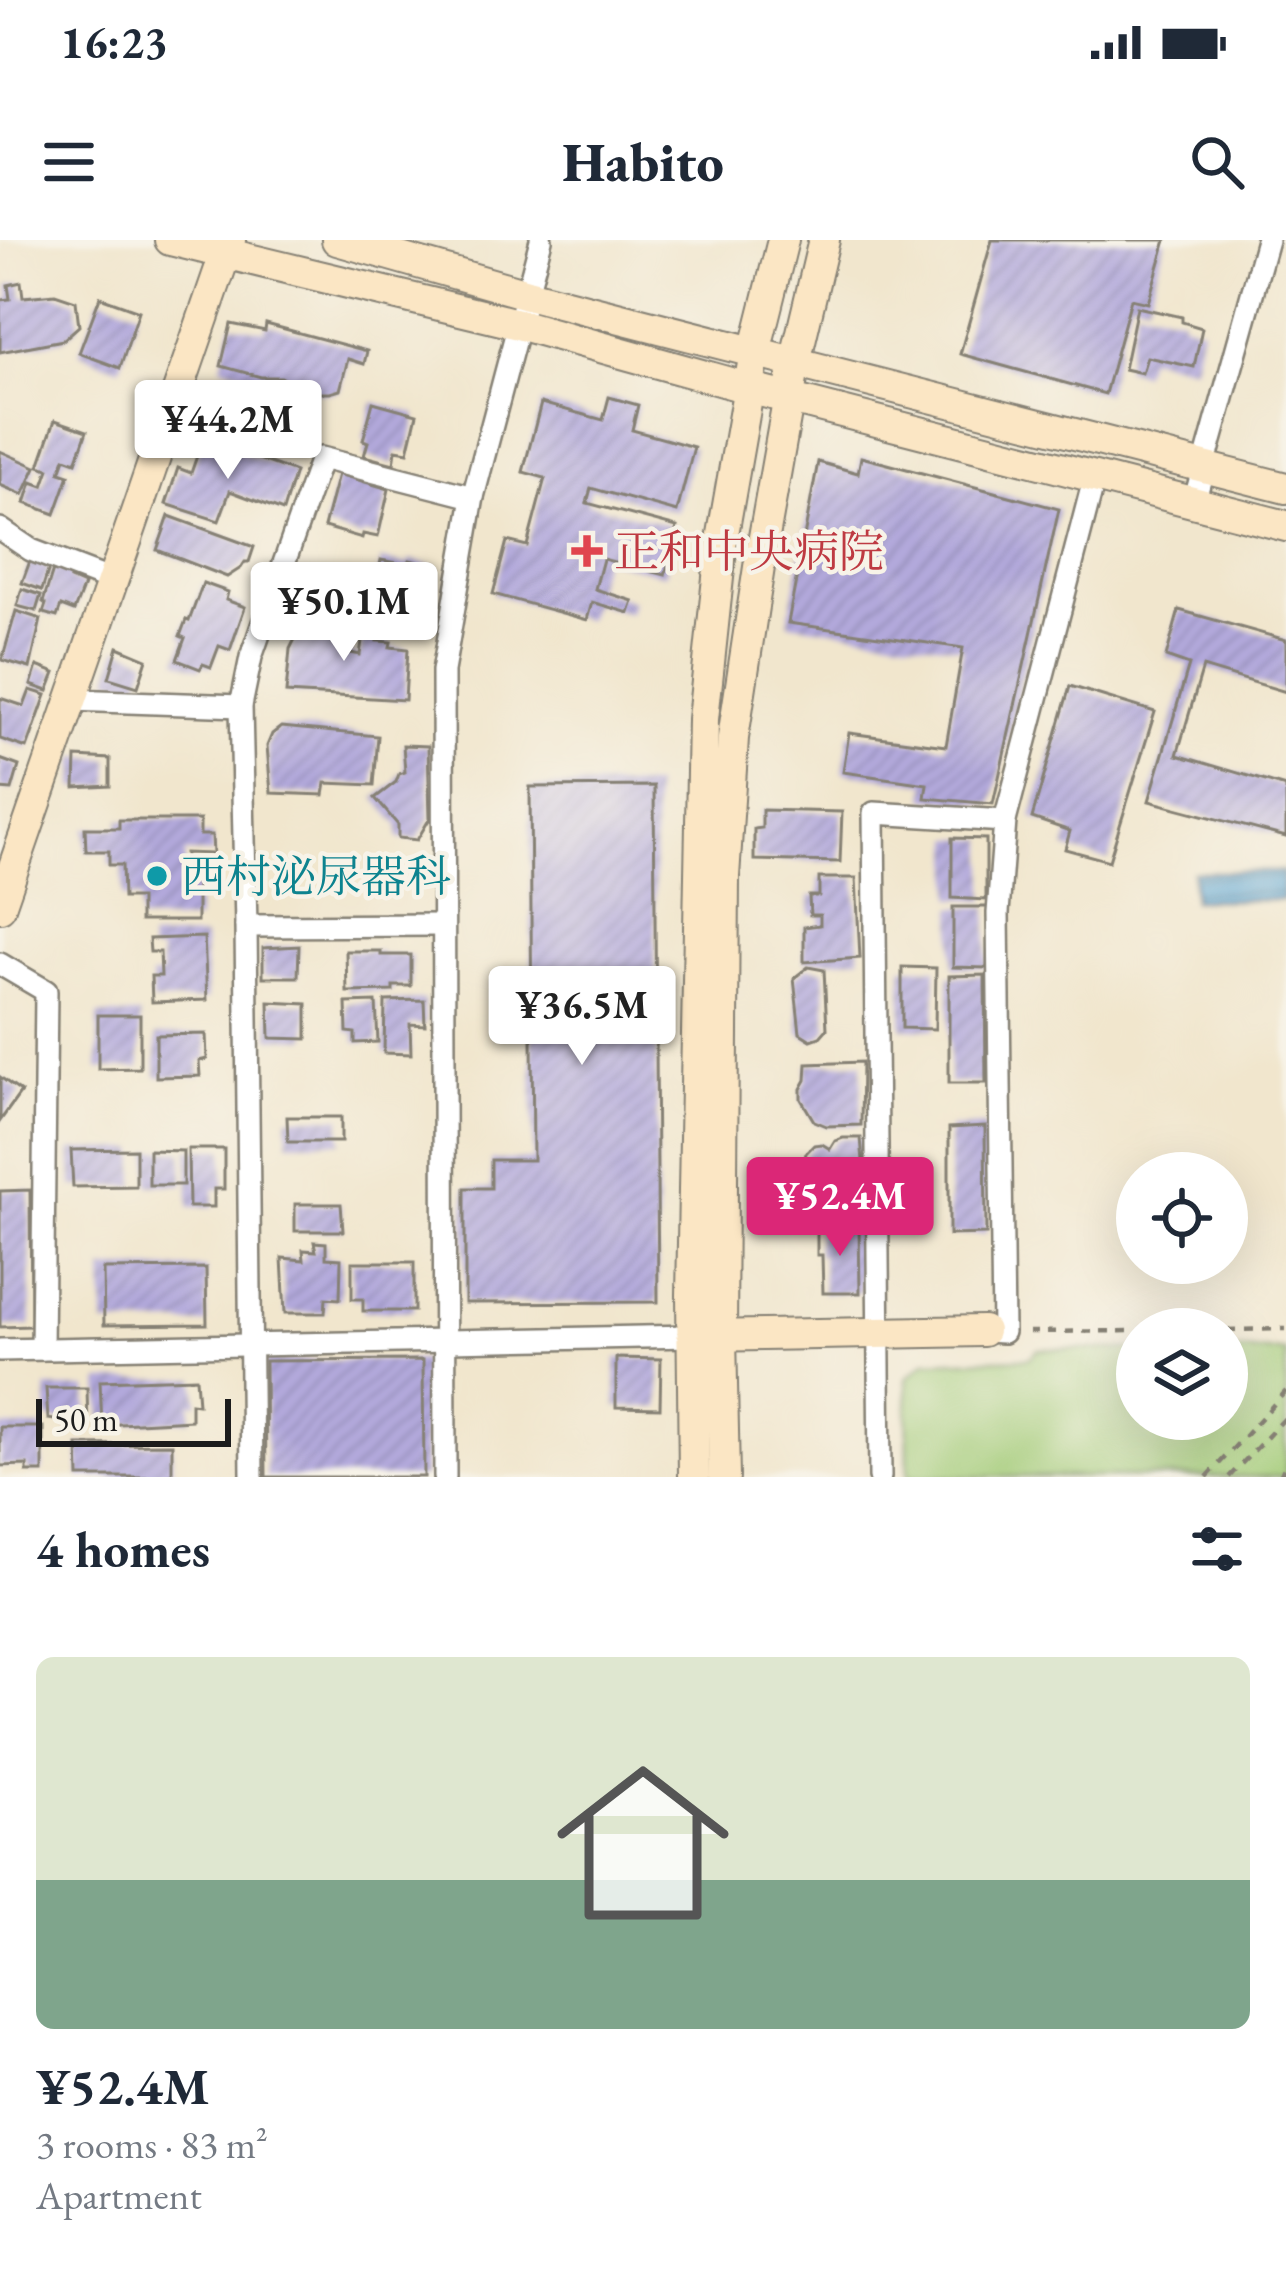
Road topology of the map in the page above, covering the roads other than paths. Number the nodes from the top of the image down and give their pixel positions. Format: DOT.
graph roads {
  1 [pos="170,240"];
  2 [pos="337,240"];
  3 [pos="541,240"];
  4 [pos="783,240"];
  5 [pos="824,240"];
  6 [pos="1267,240"];
  7 [pos="228,246"];
  8 [pos="522,309"];
  9 [pos="755,352"];
  10 [pos="795,362"];
  11 [pos="748,388"];
  12 [pos="790,398"];
  13 [pos="1204,465"];
  14 [pos="1095,476"];
  15 [pos="1286,488"];
  16 [pos="473,496"];
  17 [pos="1194,502"];
  18 [pos="1286,526"];
  19 [pos="0,529"];
  20 [pos="112,581"];
  21 [pos="71,700"];
  22 [pos="241,706"];
  23 [pos="1006,821"];
  24 [pos="0,908"];
  25 [pos="442,925"];
  26 [pos="246,926"];
  27 [pos="0,964"];
  28 [pos="993,1332"];
  29 [pos="878,1333"];
  30 [pos="706,1336"];
  31 [pos="443,1339"];
  32 [pos="251,1344"];
  33 [pos="42,1349"];
  34 [pos="0,1350"];
  35 [pos="252,1477"];
  36 [pos="445,1477"];
  37 [pos="694,1477"];
  38 [pos="724,1477"];
  39 [pos="880,1477"];
  1 -- 7 [label="street"];
  2 -- 8 [label="street"];
  3 -- 8 [label="street"];
  4 -- 9 [label="street"];
  5 -- 10 [label="street"];
  6 -- 13 [label="street"];
  7 -- 8 [label="street"];
  7 -- 20 [label="street"];
  8 -- 9 [label="street"];
  8 -- 11 [label="street"];
  8 -- 16 [label="street"];
  9 -- 10 [label="street"];
  9 -- 11 [label="street"];
  10 -- 12 [label="street"];
  10 -- 13 [label="street"];
  11 -- 12 [label="street"];
  11 -- 30 [label="street"];
  12 -- 14 [label="street"];
  12 -- 30 [label="street"];
  13 -- 15 [label="street"];
  13 -- 17 [label="street"];
  14 -- 17 [label="street"];
  14 -- 23 [label="street"];
  16 -- 22 [label="street"];
  16 -- 25 [label="street"];
  17 -- 18 [label="street"];
  19 -- 20 [label="street"];
  20 -- 21 [label="street"];
  21 -- 22 [label="street"];
  21 -- 24 [label="street"];
  22 -- 26 [label="street"];
  23 -- 28 [label="street"];
  23 -- 29 [label="street"];
  25 -- 26 [label="street"];
  25 -- 31 [label="street"];
  26 -- 32 [label="street"];
  27 -- 33 [label="street"];
  28 -- 29 [label="street"];
  29 -- 30 [label="street"];
  29 -- 39 [label="street"];
  30 -- 31 [label="street"];
  30 -- 37 [label="street"];
  30 -- 38 [label="street"];
  31 -- 32 [label="street"];
  31 -- 36 [label="street"];
  32 -- 33 [label="street"];
  32 -- 35 [label="street"];
  33 -- 34 [label="street"];
}
